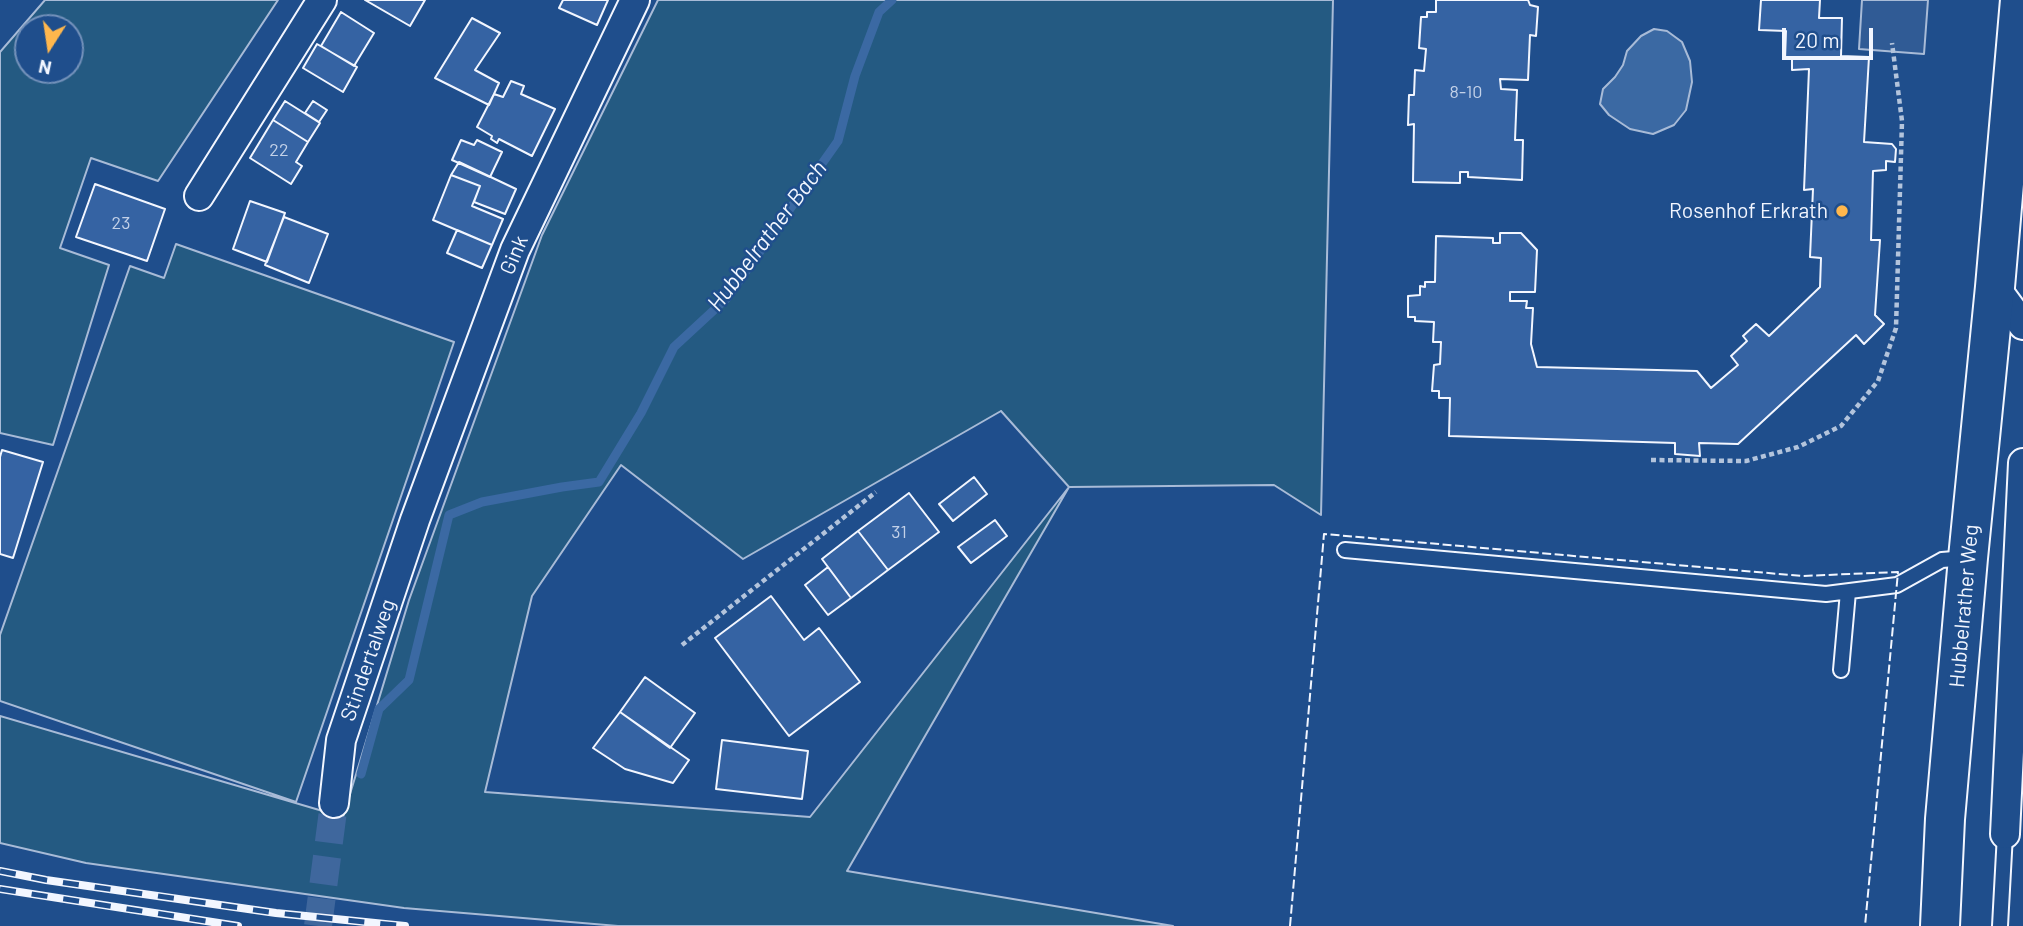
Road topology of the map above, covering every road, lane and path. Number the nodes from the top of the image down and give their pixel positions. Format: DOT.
graph roads {
  1 [pos="322,0"];
  2 [pos="635,0"];
  3 [pos="2020,0"];
  4 [pos="1892,43"];
  5 [pos="199,196"];
  6 [pos="1995,287"];
  7 [pos="2023,325"];
  8 [pos="1651,460"];
  9 [pos="2023,463"];
  10 [pos="876,492"];
  11 [pos="415,520"];
  12 [pos="1345,550"];
  13 [pos="1968,558"];
  14 [pos="1848,592"];
  15 [pos="682,645"];
  16 [pos="1841,670"];
  17 [pos="334,803"];
  18 [pos="2005,834"];
  19 [pos="1940,926"];
  20 [pos="2000,926"];
  1 -- 5 [label="street"];
  2 -- 11 [label="street, Gink"];
  3 -- 6 [label="street, Hubbelrather Weg"];
  4 -- 8 [label="path"];
  6 -- 7 [label="street"];
  6 -- 13 [label="street, Hubbelrather Weg"];
  9 -- 18 [label="street"];
  10 -- 15 [label="path"];
  11 -- 17 [label="street, Stindertalweg"];
  12 -- 14 [label="lane"];
  13 -- 14 [label="lane"];
  13 -- 19 [label="street, Hubbelrather Weg"];
  14 -- 16 [label="lane"];
  18 -- 20 [label="lane"];
}
